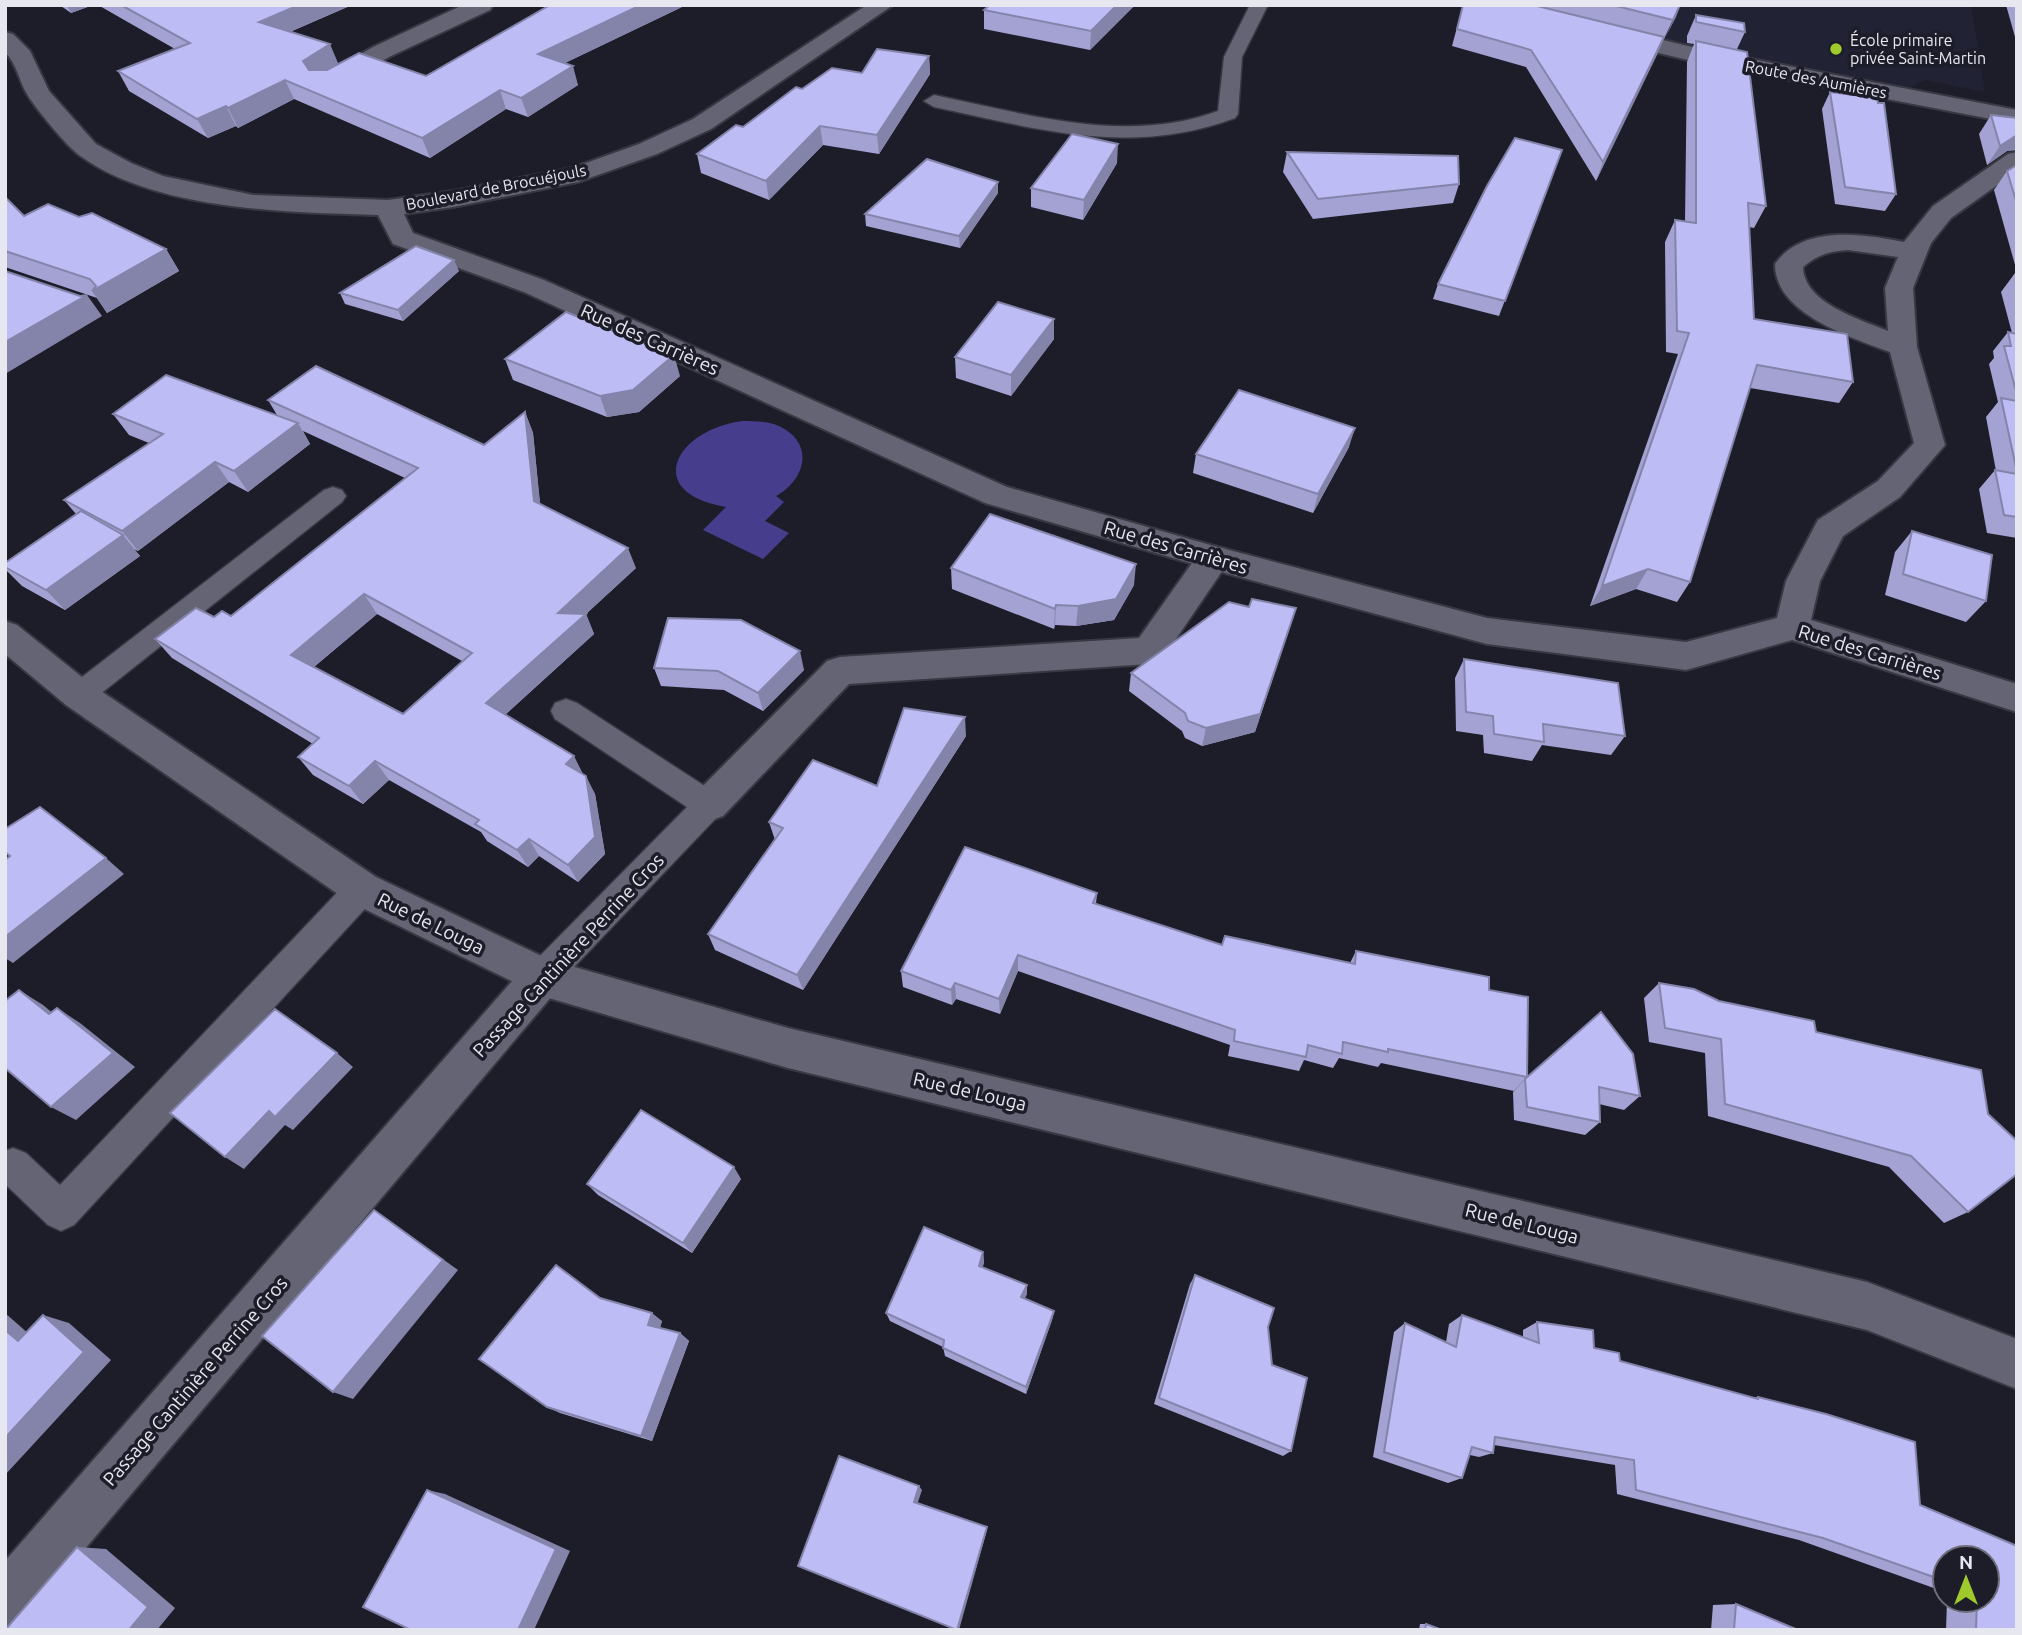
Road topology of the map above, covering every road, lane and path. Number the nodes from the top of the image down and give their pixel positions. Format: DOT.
graph roads {
  1 [pos="482,5"];
  2 [pos="882,5"];
  3 [pos="1259,5"];
  4 [pos="1584,27"];
  5 [pos="5,40"];
  6 [pos="327,82"];
  7 [pos="934,101"];
  8 [pos="2017,117"];
  9 [pos="2017,159"];
  10 [pos="388,208"];
  11 [pos="1914,252"];
  12 [pos="1903,347"];
  13 [pos="333,496"];
  14 [pos="1214,558"];
  15 [pos="1792,627"];
  16 [pos="5,634"];
  17 [pos="79,695"];
  18 [pos="2017,698"];
  19 [pos="566,710"];
  20 [pos="709,805"];
  21 [pos="362,889"];
  22 [pos="542,977"];
  23 [pos="13,1166"];
  24 [pos="2017,1364"];
  25 [pos="5,1602"];
  1 -- 6 [label="street"];
  2 -- 10 [label="street, Boulevard de Brocuéjouls"];
  3 -- 7 [label="lane"];
  4 -- 8 [label="street, Route des Aumières"];
  5 -- 10 [label="street, Boulevard de Brocuéjouls"];
  9 -- 11 [label="street"];
  10 -- 14 [label="street, Rue des Carrières"];
  11 -- 12 [label="street"];
  11 -- 12 [label="street"];
  12 -- 15 [label="street"];
  13 -- 17 [label="lane"];
  14 -- 15 [label="street, Rue des Carrières"];
  14 -- 20 [label="street, Passage Cantinière Perrine Cros"];
  15 -- 18 [label="street, Rue des Carrières"];
  16 -- 17 [label="street, Rue de Louga"];
  17 -- 21 [label="street, Rue de Louga"];
  19 -- 20 [label="lane"];
  20 -- 22 [label="lane, Passage Cantinière Perrine Cros"];
  21 -- 22 [label="street, Rue de Louga"];
  21 -- 23 [label="lane"];
  22 -- 24 [label="street, Rue de Louga"];
  22 -- 25 [label="street, Passage Cantinière Perrine Cros"];
}
